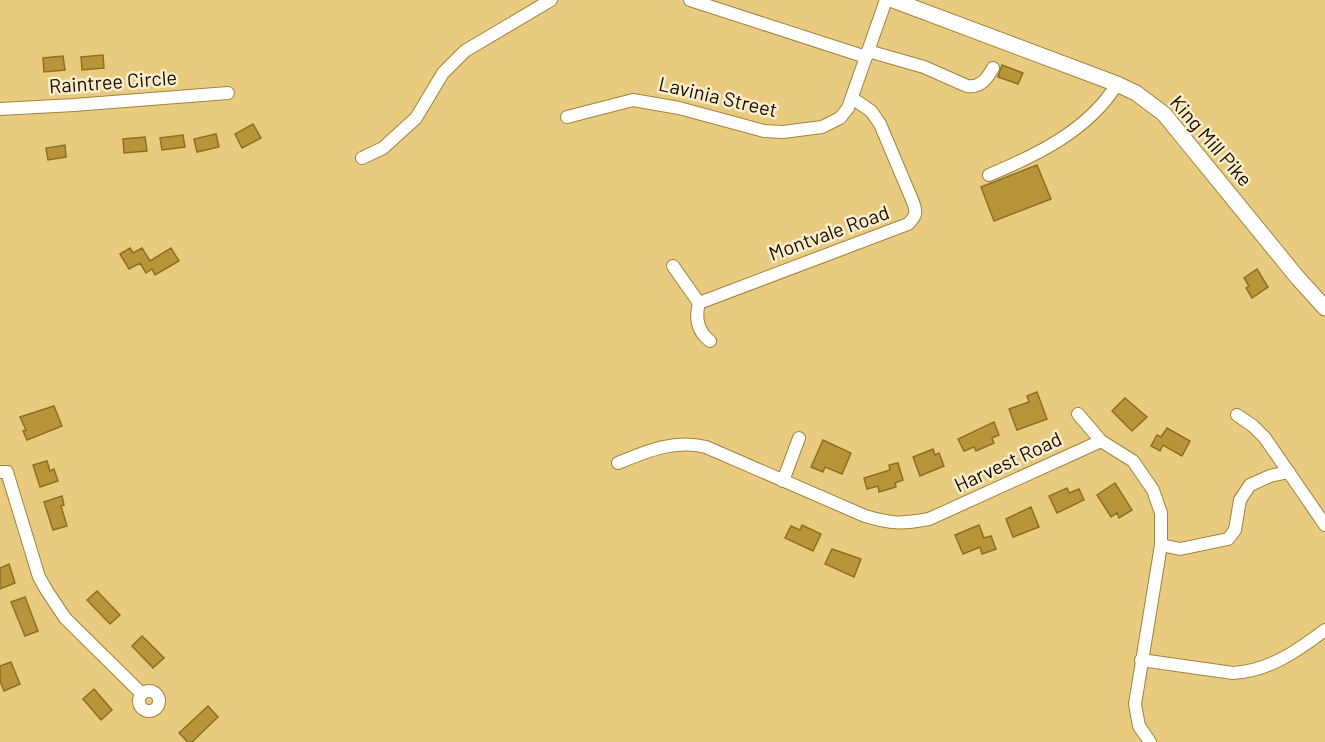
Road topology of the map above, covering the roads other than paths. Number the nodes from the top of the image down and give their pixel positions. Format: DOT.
graph roads {
  1 [pos="551,0"];
  2 [pos="690,0"];
  3 [pos="886,0"];
  4 [pos="893,0"];
  5 [pos="867,54"];
  6 [pos="993,68"];
  7 [pos="1117,84"];
  8 [pos="228,93"];
  9 [pos="852,98"];
  10 [pos="0,109"];
  11 [pos="567,117"];
  12 [pos="362,158"];
  13 [pos="989,175"];
  14 [pos="673,266"];
  15 [pos="699,303"];
  16 [pos="1325,308"];
  17 [pos="710,341"];
  18 [pos="1078,414"];
  19 [pos="1237,415"];
  20 [pos="799,438"];
  21 [pos="1101,441"];
  22 [pos="618,463"];
  23 [pos="0,472"];
  24 [pos="1289,472"];
  25 [pos="783,481"];
  26 [pos="1325,525"];
  27 [pos="1161,545"];
  28 [pos="1325,630"];
  29 [pos="1141,660"];
  30 [pos="142,694"];
  31 [pos="1150,742"];
  1 -- 12 [label="street"];
  2 -- 5 [label="street"];
  3 -- 5 [label="street, Lavinia Street"];
  4 -- 7 [label="main road, King Mill Pike"];
  5 -- 6 [label="street"];
  5 -- 9 [label="street, Lavinia Street"];
  7 -- 13 [label="street"];
  7 -- 16 [label="main road, King Mill Pike"];
  8 -- 10 [label="street, Raintree Circle"];
  9 -- 11 [label="street, Lavinia Street"];
  9 -- 15 [label="street, Montvale Road"];
  14 -- 15 [label="street"];
  15 -- 17 [label="street"];
  18 -- 21 [label="street"];
  19 -- 24 [label="street"];
  20 -- 25 [label="street"];
  21 -- 25 [label="street, Harvest Road"];
  21 -- 27 [label="street"];
  22 -- 25 [label="street, Harvest Road"];
  23 -- 30 [label="street"];
  24 -- 26 [label="street"];
  24 -- 27 [label="street"];
  27 -- 29 [label="street"];
  28 -- 29 [label="street"];
  29 -- 31 [label="street"];
}
